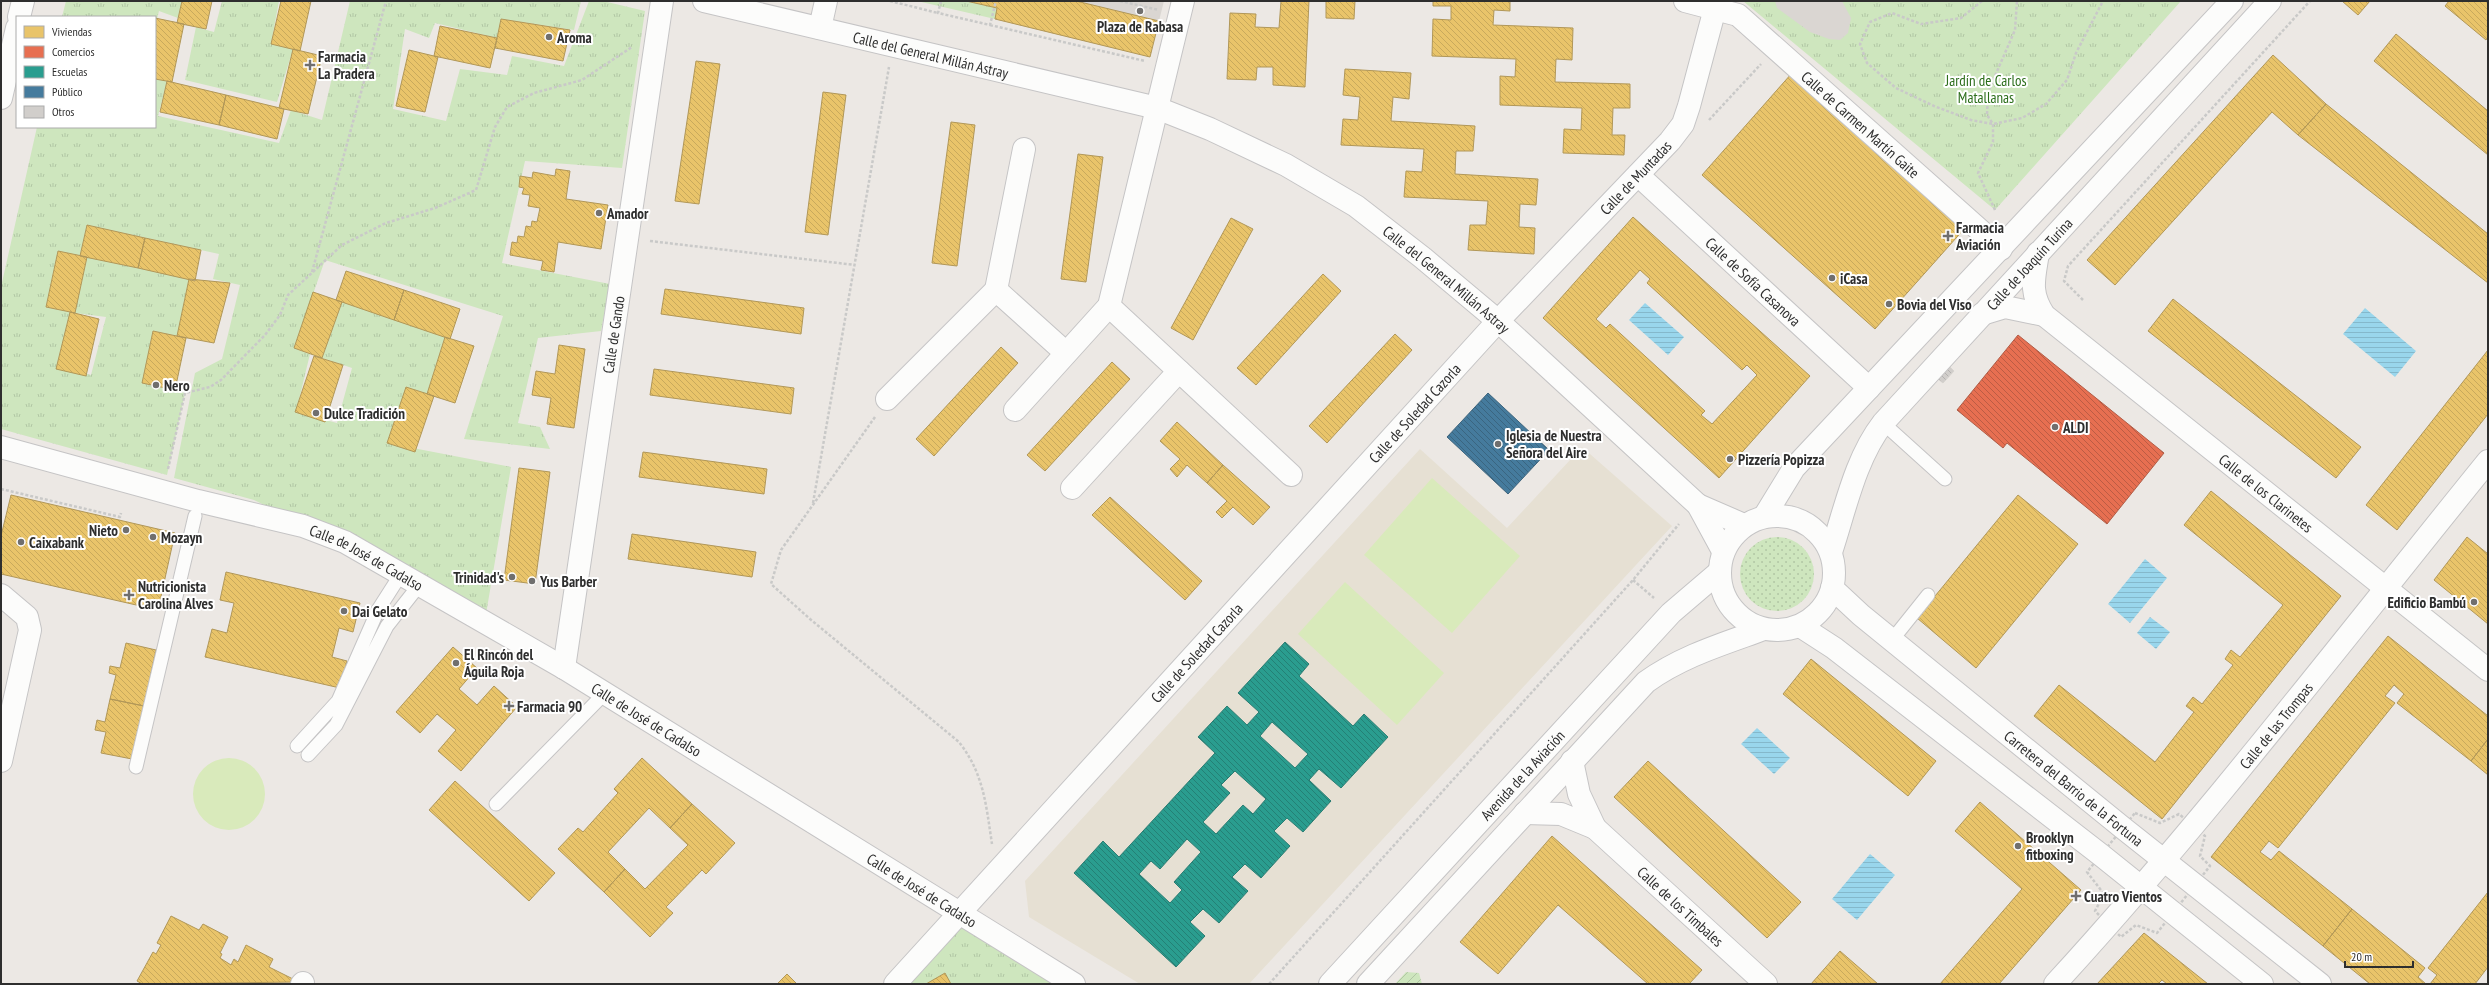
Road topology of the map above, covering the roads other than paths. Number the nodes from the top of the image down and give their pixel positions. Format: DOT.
graph roads {
  1 [pos="23,1"];
  2 [pos="662,1"];
  3 [pos="704,1"];
  4 [pos="826,1"];
  5 [pos="1183,1"];
  6 [pos="1685,1"];
  7 [pos="2232,1"];
  8 [pos="2270,1"];
  9 [pos="1717,5"];
  10 [pos="19,16"];
  11 [pos="820,28"];
  12 [pos="16,32"];
  13 [pos="1,98"];
  14 [pos="1157,108"];
  15 [pos="1024,149"];
  16 [pos="1638,175"];
  17 [pos="2001,249"];
  18 [pos="2038,253"];
  19 [pos="996,290"];
  20 [pos="1109,306"];
  21 [pos="1982,314"];
  22 [pos="2044,315"];
  23 [pos="1498,321"];
  24 [pos="1066,353"];
  25 [pos="1179,371"];
  26 [pos="1869,388"];
  27 [pos="887,399"];
  28 [pos="1015,410"];
  29 [pos="1883,423"];
  30 [pos="1,447"];
  31 [pos="2488,460"];
  32 [pos="1291,475"];
  33 [pos="1945,479"];
  34 [pos="1072,488"];
  35 [pos="1698,505"];
  36 [pos="196,508"];
  37 [pos="1764,516"];
  38 [pos="1744,525"];
  39 [pos="1831,552"];
  40 [pos="1721,561"];
  41 [pos="401,574"];
  42 [pos="420,584"];
  43 [pos="2385,587"];
  44 [pos="1832,588"];
  45 [pos="1928,594"];
  46 [pos="1,595"];
  47 [pos="1800,626"];
  48 [pos="1764,629"];
  49 [pos="1892,640"];
  50 [pos="564,668"];
  51 [pos="2488,670"];
  52 [pos="604,693"];
  53 [pos="298,746"];
  54 [pos="308,755"];
  55 [pos="1,761"];
  56 [pos="1572,761"];
  57 [pos="136,768"];
  58 [pos="496,804"];
  59 [pos="1524,813"];
  60 [pos="1595,828"];
  61 [pos="2163,860"];
  62 [pos="2141,886"];
  63 [pos="961,914"];
  64 [pos="895,984"];
  65 [pos="1074,984"];
  66 [pos="1330,984"];
  67 [pos="1368,984"];
  68 [pos="1766,984"];
  69 [pos="2055,984"];
  70 [pos="2262,984"];
  71 [pos="2320,984"];
  1 -- 10 [label="street"];
  2 -- 50 [label="street, Calle de Gando"];
  3 -- 11 [label="street, Calle del General Millán Astray"];
  4 -- 11 [label="street"];
  5 -- 14 [label="street"];
  6 -- 9 [label="street, Calle de Carmen Martín Gaite"];
  7 -- 17 [label="street, Calle de Joaquín Turina"];
  8 -- 18 [label="street, Calle de Joaquín Turina"];
  9 -- 16 [label="street, Calle de Muntadas"];
  9 -- 17 [label="street, Calle de Carmen Martín Gaite"];
  11 -- 14 [label="street, Calle del General Millán Astray"];
  12 -- 13 [label="street"];
  14 -- 20 [label="street"];
  14 -- 23 [label="street, Calle del General Millán Astray"];
  15 -- 19 [label="street"];
  16 -- 23 [label="street, Calle de Muntadas"];
  16 -- 26 [label="street, Calle de Sofía Casanova"];
  17 -- 26 [label="street, Calle de Joaquín Turina"];
  18 -- 21 [label="street, Calle de Joaquín Turina"];
  18 -- 22 [label="street, Calle de los Clarinetes"];
  19 -- 24 [label="street"];
  19 -- 27 [label="street"];
  20 -- 24 [label="street"];
  20 -- 25 [label="street"];
  21 -- 22 [label="street, Calle de los Clarinetes"];
  21 -- 29 [label="street, Calle de Joaquín Turina"];
  22 -- 43 [label="street, Calle de los Clarinetes"];
  23 -- 35 [label="street, Calle del General Millán Astray"];
  23 -- 63 [label="street, Calle de Soledad Cazorla"];
  24 -- 28 [label="street"];
  25 -- 32 [label="street"];
  25 -- 34 [label="street"];
  26 -- 37 [label="street, Calle de Joaquín Turina"];
  29 -- 33 [label="lane"];
  29 -- 39 [label="street, Calle de Joaquín Turina"];
  30 -- 36 [label="street, Calle de José de Cadalso"];
  31 -- 43 [label="street, Calle de las Trompas"];
  35 -- 38 [label="street, Calle del General Millán Astray"];
  35 -- 40 [label="street, Calle del General Millán Astray"];
  36 -- 41 [label="street, Calle de José de Cadalso"];
  36 -- 57 [label="lane"];
  37 -- 38 [label="street"];
  37 -- 39 [label="street"];
  38 -- 40 [label="street"];
  39 -- 44 [label="street"];
  40 -- 48 [label="street"];
  40 -- 66 [label="street, Avenida de la Aviación"];
  41 -- 42 [label="street, Calle de José de Cadalso"];
  41 -- 53 [label="lane"];
  42 -- 50 [label="street, Calle de José de Cadalso"];
  42 -- 54 [label="lane"];
  43 -- 51 [label="street, Calle de los Clarinetes"];
  43 -- 61 [label="street, Calle de las Trompas"];
  44 -- 47 [label="street"];
  44 -- 49 [label="street, Carretera del Barrio de la Fortuna"];
  45 -- 49 [label="lane"];
  46 -- 55 [label="street"];
  47 -- 48 [label="street"];
  47 -- 62 [label="street"];
  48 -- 56 [label="street, Avenida de la Aviación"];
  49 -- 61 [label="street, Carretera del Barrio de la Fortuna"];
  50 -- 52 [label="street, Calle de José de Cadalso"];
  52 -- 58 [label="lane"];
  52 -- 63 [label="street, Calle de José de Cadalso"];
  56 -- 59 [label="street, Avenida de la Aviación"];
  56 -- 60 [label="street, Calle de los Timbales"];
  59 -- 60 [label="street, Calle de los Timbales"];
  59 -- 67 [label="street, Avenida de la Aviación"];
  60 -- 68 [label="street, Calle de los Timbales"];
  61 -- 62 [label="street, Calle de las Trompas"];
  61 -- 71 [label="street, Carretera del Barrio de la Fortuna"];
  62 -- 69 [label="street, Calle de las Trompas"];
  62 -- 70 [label="street"];
  63 -- 64 [label="street, Calle de Soledad Cazorla"];
  63 -- 65 [label="street, Calle de José de Cadalso"];
}
